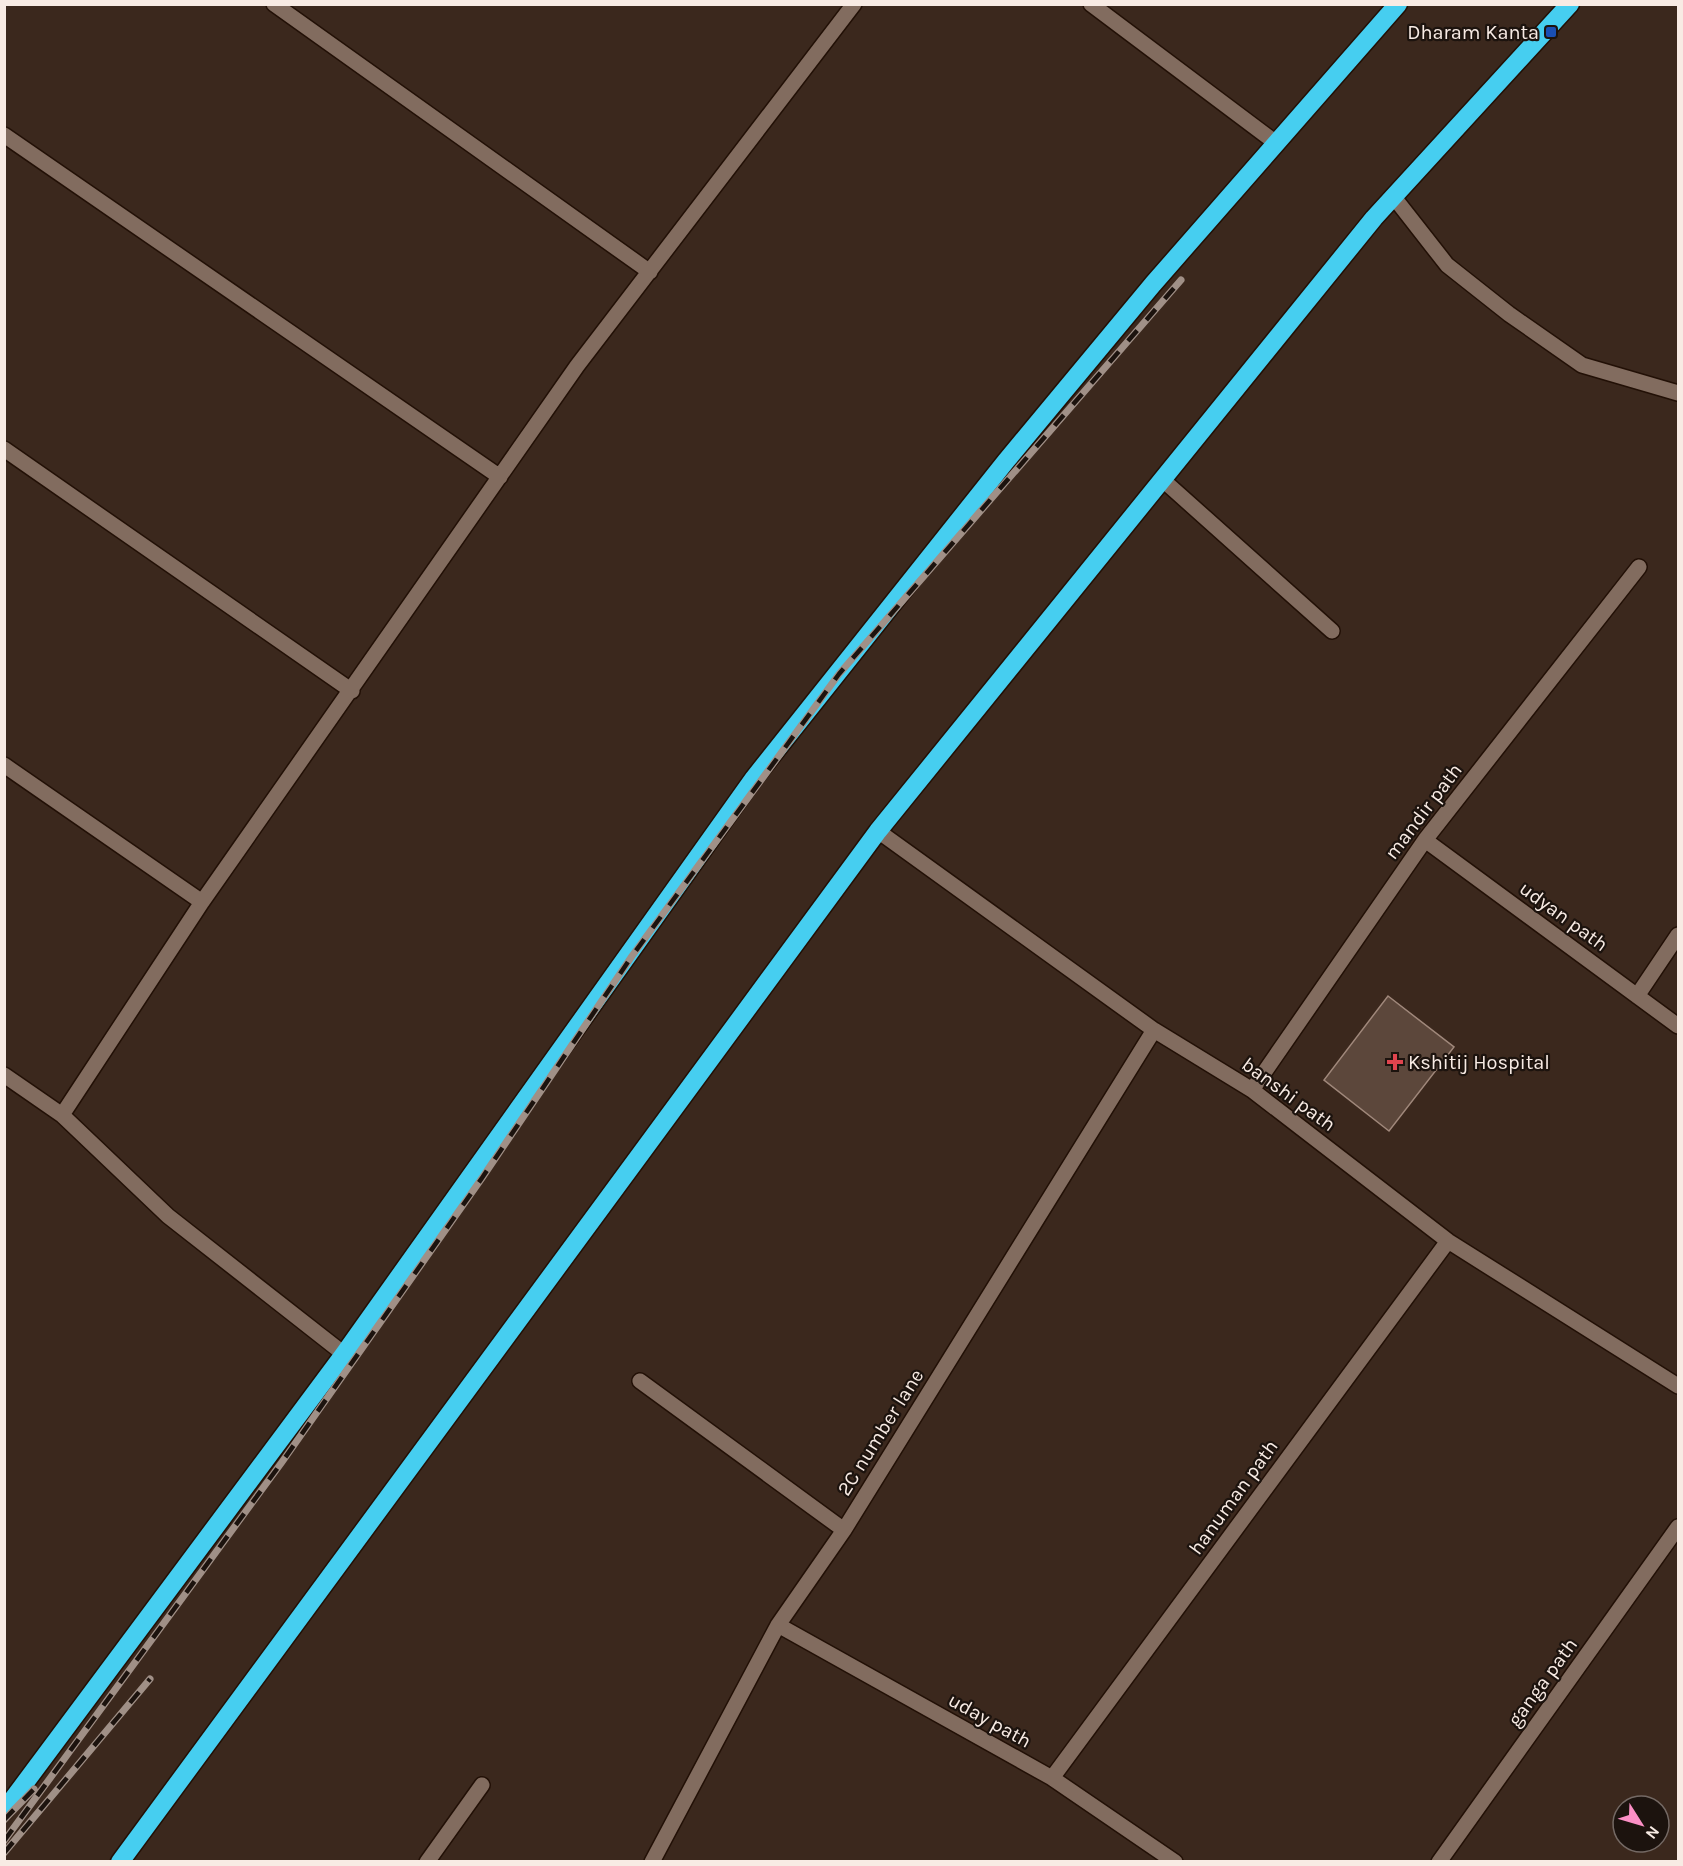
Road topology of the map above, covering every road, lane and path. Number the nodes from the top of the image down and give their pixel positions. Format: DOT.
graph roads {
  1 [pos="274,4"];
  2 [pos="854,4"];
  3 [pos="1091,4"];
  4 [pos="1398,4"];
  5 [pos="1570,4"];
  6 [pos="4,135"];
  7 [pos="1276,143"];
  8 [pos="1393,196"];
  9 [pos="650,272"];
  10 [pos="1678,393"];
  11 [pos="4,449"];
  12 [pos="500,477"];
  13 [pos="1163,480"];
  14 [pos="1639,567"];
  15 [pos="1332,631"];
  16 [pos="352,691"];
  17 [pos="4,765"];
  18 [pos="878,831"];
  19 [pos="1425,840"];
  20 [pos="202,902"];
  21 [pos="1678,935"];
  22 [pos="1637,996"];
  23 [pos="1678,1026"];
  24 [pos="1154,1030"];
  25 [pos="4,1075"];
  26 [pos="1252,1090"];
  27 [pos="62,1115"];
  28 [pos="1448,1241"];
  29 [pos="344,1354"];
  30 [pos="640,1381"];
  31 [pos="1678,1386"];
  32 [pos="1678,1527"];
  33 [pos="844,1530"];
  34 [pos="778,1625"];
  35 [pos="1052,1779"];
  36 [pos="482,1785"];
  37 [pos="4,1811"];
  38 [pos="120,1862"];
  39 [pos="427,1862"];
  40 [pos="652,1862"];
  41 [pos="1175,1862"];
  42 [pos="1439,1862"];
  1 -- 9 [label="street"];
  2 -- 9 [label="street"];
  3 -- 7 [label="street"];
  4 -- 7 [label="highway"];
  5 -- 8 [label="highway"];
  6 -- 12 [label="street"];
  7 -- 29 [label="highway"];
  8 -- 10 [label="street"];
  8 -- 13 [label="highway"];
  9 -- 12 [label="street"];
  11 -- 16 [label="street"];
  12 -- 16 [label="street"];
  13 -- 15 [label="street"];
  13 -- 18 [label="highway"];
  14 -- 19 [label="street, mandir path"];
  16 -- 20 [label="street"];
  17 -- 20 [label="street"];
  18 -- 24 [label="street, banshi path"];
  18 -- 38 [label="highway"];
  19 -- 22 [label="street, udyan path"];
  19 -- 26 [label="street, mandir path"];
  20 -- 27 [label="street"];
  21 -- 22 [label="street"];
  22 -- 23 [label="street, udyan path"];
  24 -- 26 [label="street, banshi path"];
  24 -- 33 [label="street, 2C number lane"];
  25 -- 27 [label="street"];
  26 -- 28 [label="street, banshi path"];
  27 -- 29 [label="street"];
  28 -- 31 [label="street, banshi path"];
  28 -- 35 [label="street, hanuman path"];
  29 -- 37 [label="highway"];
  30 -- 33 [label="street"];
  32 -- 42 [label="street, ganga path"];
  33 -- 34 [label="street, 2C number lane"];
  34 -- 35 [label="street, uday path"];
  34 -- 40 [label="street, 2C number lane"];
  35 -- 41 [label="street, uday path"];
  36 -- 39 [label="street"];
}
